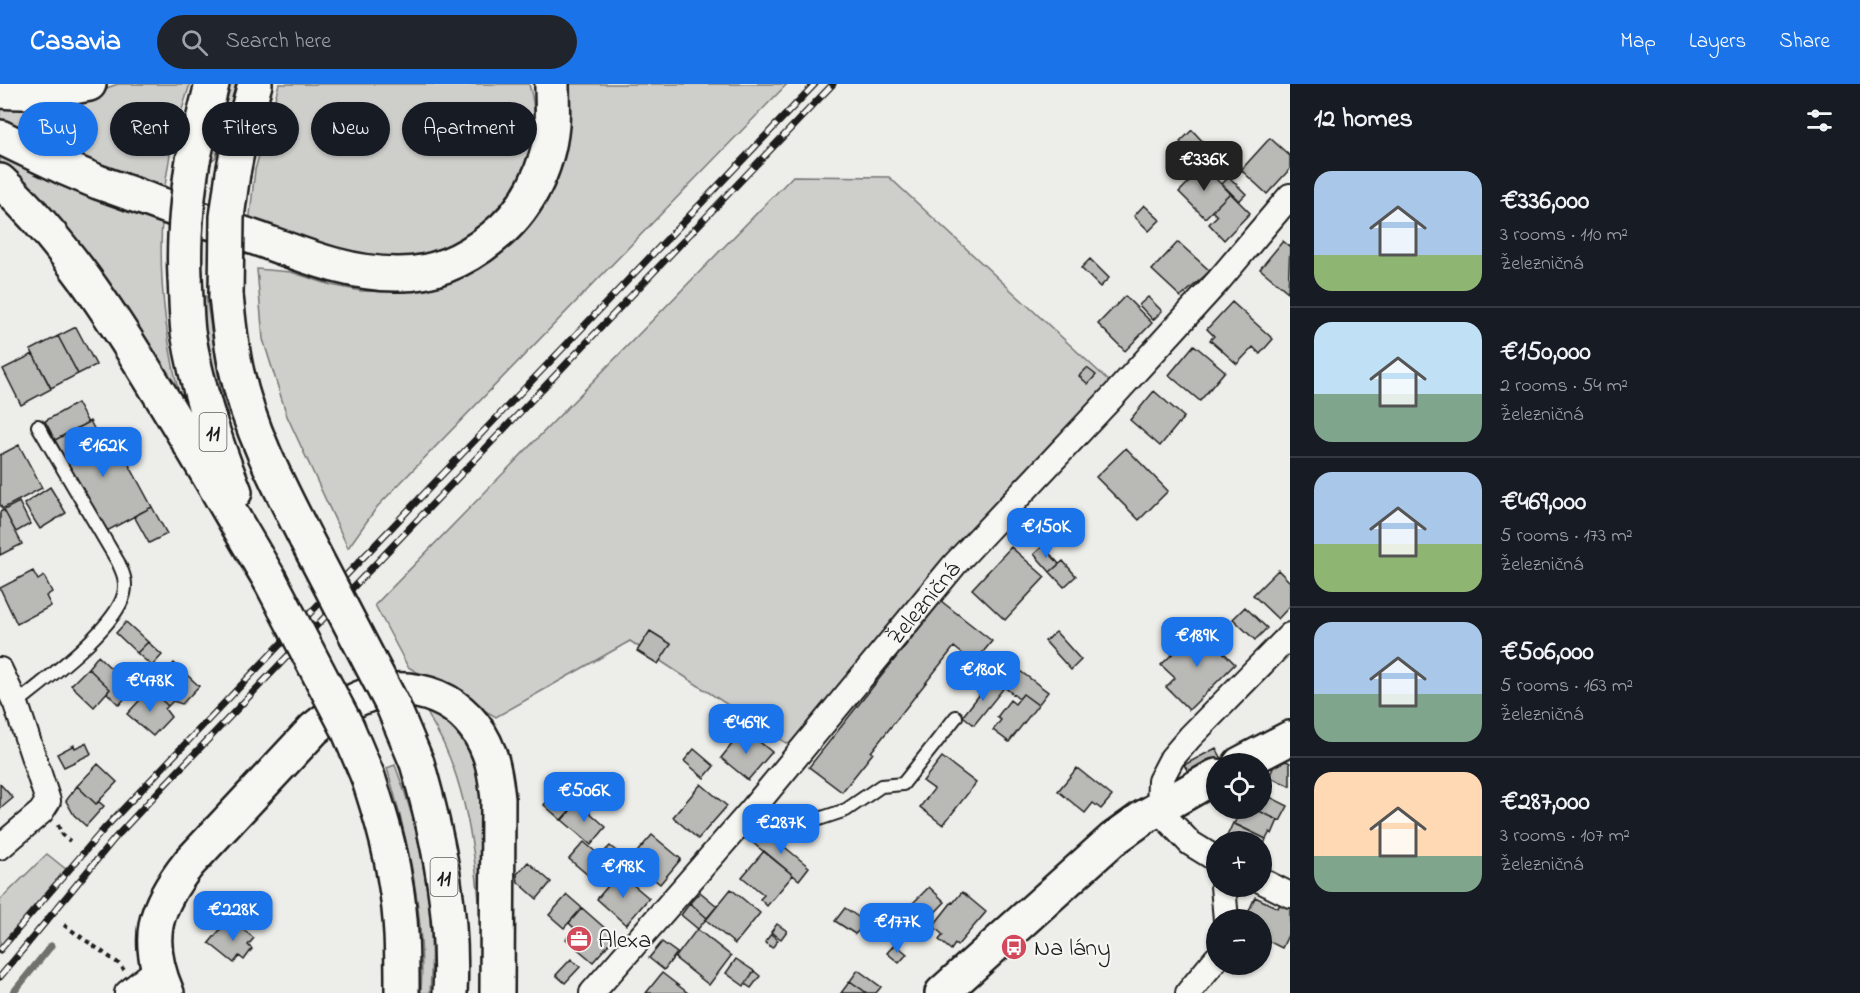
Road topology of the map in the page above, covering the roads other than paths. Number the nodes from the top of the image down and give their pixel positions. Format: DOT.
graph roads {
  1 [pos="89,84"];
  2 [pos="212,84"];
  3 [pos="255,84"];
  4 [pos="269,84"];
  5 [pos="0,91"];
  6 [pos="549,91"];
  7 [pos="0,137"];
  8 [pos="236,157"];
  9 [pos="0,182"];
  10 [pos="1290,196"];
  11 [pos="38,426"];
  12 [pos="270,580"];
  13 [pos="1290,635"];
  14 [pos="0,670"];
  15 [pos="16,704"];
  16 [pos="956,717"];
  17 [pos="1290,738"];
  18 [pos="1261,753"];
  19 [pos="1206,782"];
  20 [pos="1160,808"];
  21 [pos="751,811"];
  22 [pos="0,847"];
  23 [pos="1206,853"];
  24 [pos="1272,887"];
  25 [pos="1290,895"];
  26 [pos="1206,971"];
  27 [pos="144,982"];
  28 [pos="402,993"];
  29 [pos="450,993"];
  30 [pos="497,993"];
  31 [pos="592,993"];
  32 [pos="942,993"];
  33 [pos="1188,993"];
  1 -- 5 [label="main road"];
  2 -- 12 [label="main road, 11, bridge"];
  3 -- 8 [label="main road, 11"];
  4 -- 8 [label="main road"];
  6 -- 7 [label="main road"];
  8 -- 29 [label="main road, 11, bridge"];
  9 -- 12 [label="main road"];
  10 -- 21 [label="street, Železničná"];
  11 -- 15 [label="lane"];
  12 -- 28 [label="main road, 11, bridge"];
  13 -- 20 [label="street"];
  14 -- 15 [label="street"];
  15 -- 22 [label="street"];
  16 -- 21 [label="lane"];
  17 -- 18 [label="main road"];
  19 -- 20 [label="main road"];
  20 -- 23 [label="street"];
  20 -- 32 [label="main road"];
  21 -- 31 [label="street, Železničná"];
  24 -- 25 [label="street"];
  26 -- 33 [label="street"];
  27 -- 30 [label="main road"];
}
